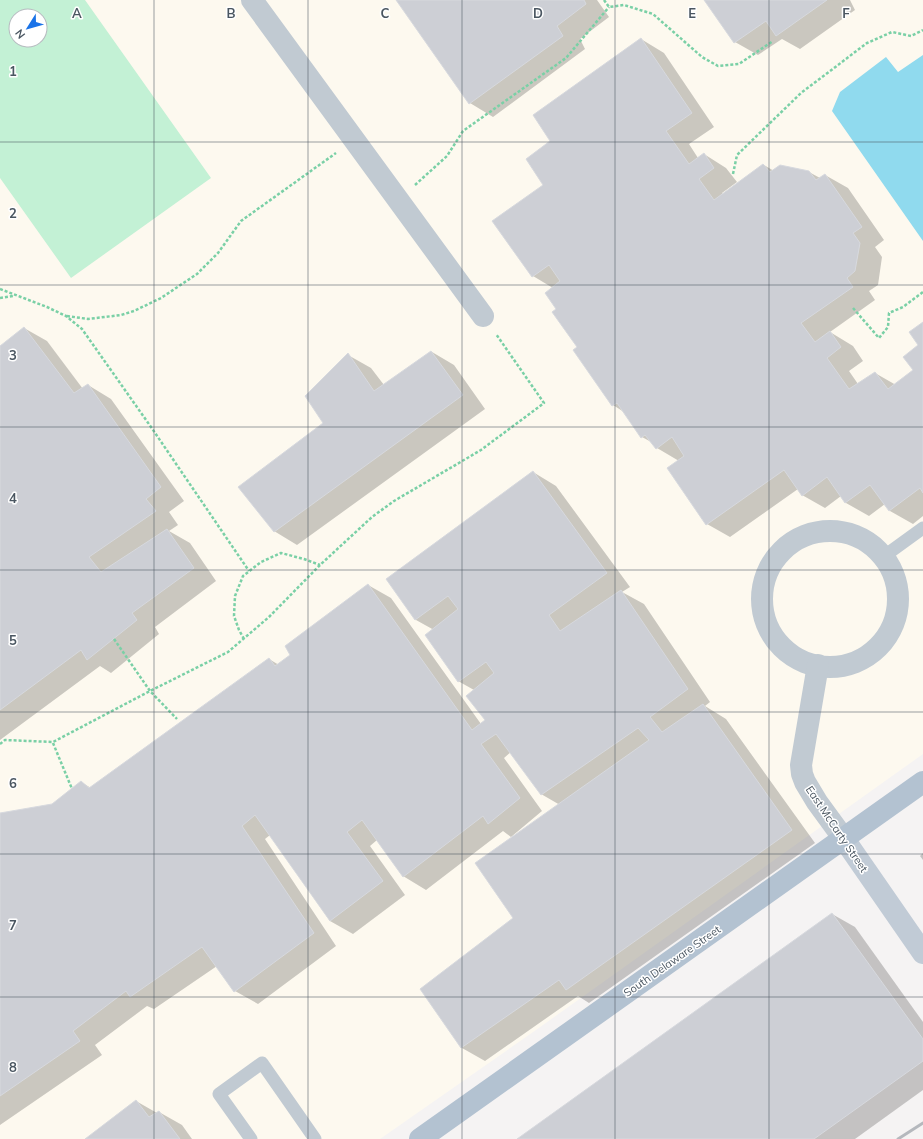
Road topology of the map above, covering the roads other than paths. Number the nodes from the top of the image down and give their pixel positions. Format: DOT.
graph roads {
  1 [pos="252,0"];
  2 [pos="483,316"];
  3 [pos="923,528"];
  4 [pos="883,557"];
  5 [pos="818,665"];
  6 [pos="923,782"];
  7 [pos="844,839"];
  8 [pos="923,953"];
  9 [pos="251,1139"];
  10 [pos="315,1139"];
  11 [pos="420,1139"];
  1 -- 2 [label="street"];
  3 -- 4 [label="lane"];
  4 -- 5 [label="street"];
  4 -- 5 [label="street"];
  5 -- 7 [label="street, East McCarty Street"];
  6 -- 7 [label="main road, South Delaware Street"];
  7 -- 8 [label="main road, East McCarty Street"];
  7 -- 11 [label="main road, South Delaware Street"];
  9 -- 10 [label="lane"];
}
